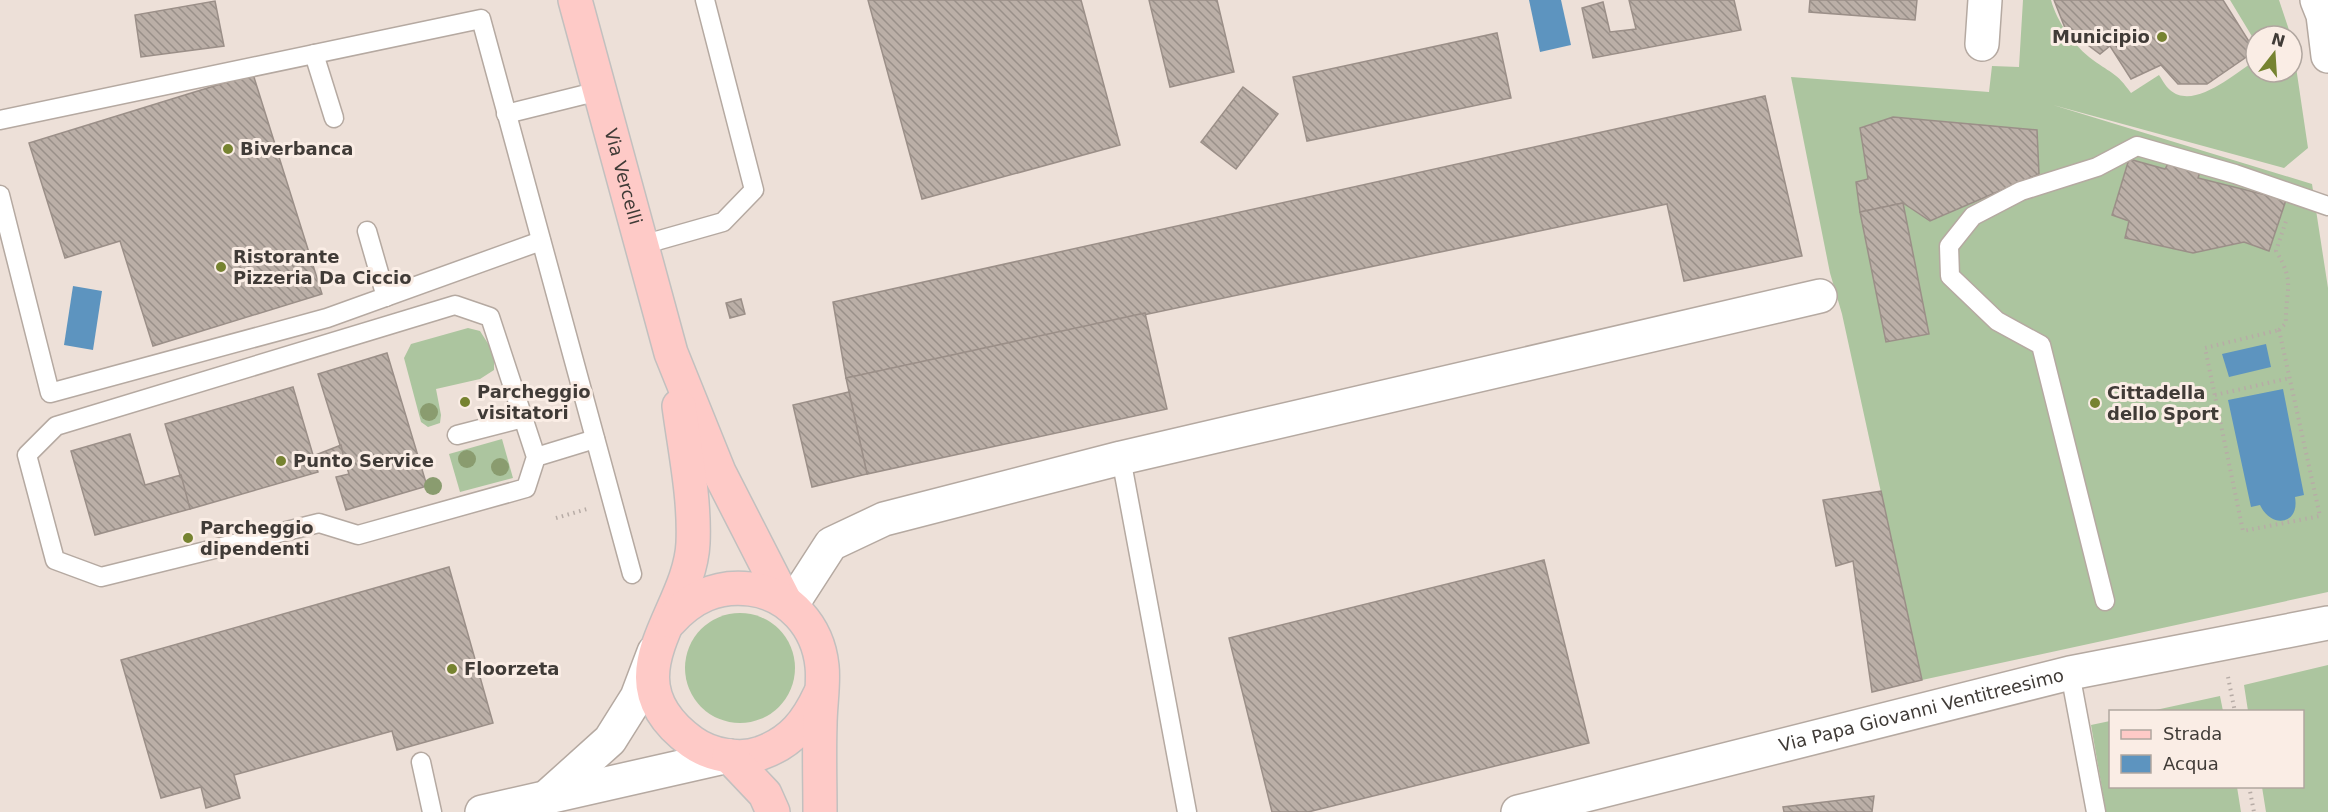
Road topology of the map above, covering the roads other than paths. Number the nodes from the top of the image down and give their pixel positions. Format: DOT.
graph roads {
  1 [pos="574,0"];
  2 [pos="705,0"];
  3 [pos="1985,0"];
  4 [pos="2316,0"];
  5 [pos="1982,44"];
  6 [pos="314,54"];
  7 [pos="2328,56"];
  8 [pos="599,91"];
  9 [pos="506,114"];
  10 [pos="334,118"];
  11 [pos="0,120"];
  12 [pos="0,195"];
  13 [pos="2328,206"];
  14 [pos="367,231"];
  15 [pos="541,241"];
  16 [pos="642,245"];
  17 [pos="386,297"];
  18 [pos="1820,297"];
  19 [pos="671,353"];
  20 [pos="523,418"];
  21 [pos="457,435"];
  22 [pos="595,439"];
  23 [pos="536,458"];
  24 [pos="1121,458"];
  25 [pos="632,574"];
  26 [pos="2105,601"];
  27 [pos="788,604"];
  28 [pos="2328,623"];
  29 [pos="660,638"];
  30 [pos="2070,673"];
  31 [pos="820,693"];
  32 [pos="729,756"];
  33 [pos="421,762"];
  34 [pos="544,799"];
  35 [pos="432,812"];
  36 [pos="482,812"];
  37 [pos="773,812"];
  38 [pos="820,812"];
  39 [pos="1187,812"];
  40 [pos="1518,812"];
  41 [pos="2096,812"];
  1 -- 8 [label="main road, Via Vercelli"];
  2 -- 16 [label="lane"];
  3 -- 5 [label="street"];
  4 -- 7 [label="street"];
  6 -- 9 [label="lane"];
  6 -- 10 [label="lane"];
  6 -- 11 [label="lane"];
  8 -- 9 [label="lane"];
  8 -- 16 [label="main road, Via Vercelli"];
  9 -- 15 [label="lane"];
  12 -- 17 [label="lane"];
  13 -- 26 [label="lane"];
  14 -- 17 [label="lane"];
  15 -- 17 [label="lane"];
  15 -- 22 [label="lane"];
  16 -- 19 [label="main road, Via Vercelli"];
  18 -- 24 [label="street"];
  19 -- 27 [label="main road, Via Vercelli"];
  19 -- 29 [label="main road, Via Vercelli"];
  20 -- 21 [label="lane"];
  20 -- 23 [label="lane"];
  20 -- 23 [label="lane"];
  22 -- 23 [label="lane"];
  22 -- 25 [label="lane"];
  24 -- 27 [label="street"];
  24 -- 39 [label="lane"];
  27 -- 29 [label="main road, Via Vercelli"];
  27 -- 31 [label="main road, Via Vercelli"];
  28 -- 30 [label="street, Via Papa Giovanni Ventitreesimo"];
  29 -- 32 [label="main road, Via Vercelli"];
  29 -- 34 [label="street"];
  30 -- 40 [label="street, Via Papa Giovanni Ventitreesimo"];
  30 -- 41 [label="lane"];
  31 -- 32 [label="main road, Via Vercelli"];
  31 -- 38 [label="main road, Via Vercelli"];
  32 -- 34 [label="street"];
  32 -- 37 [label="main road"];
  33 -- 35 [label="lane"];
  34 -- 36 [label="street"];
}
